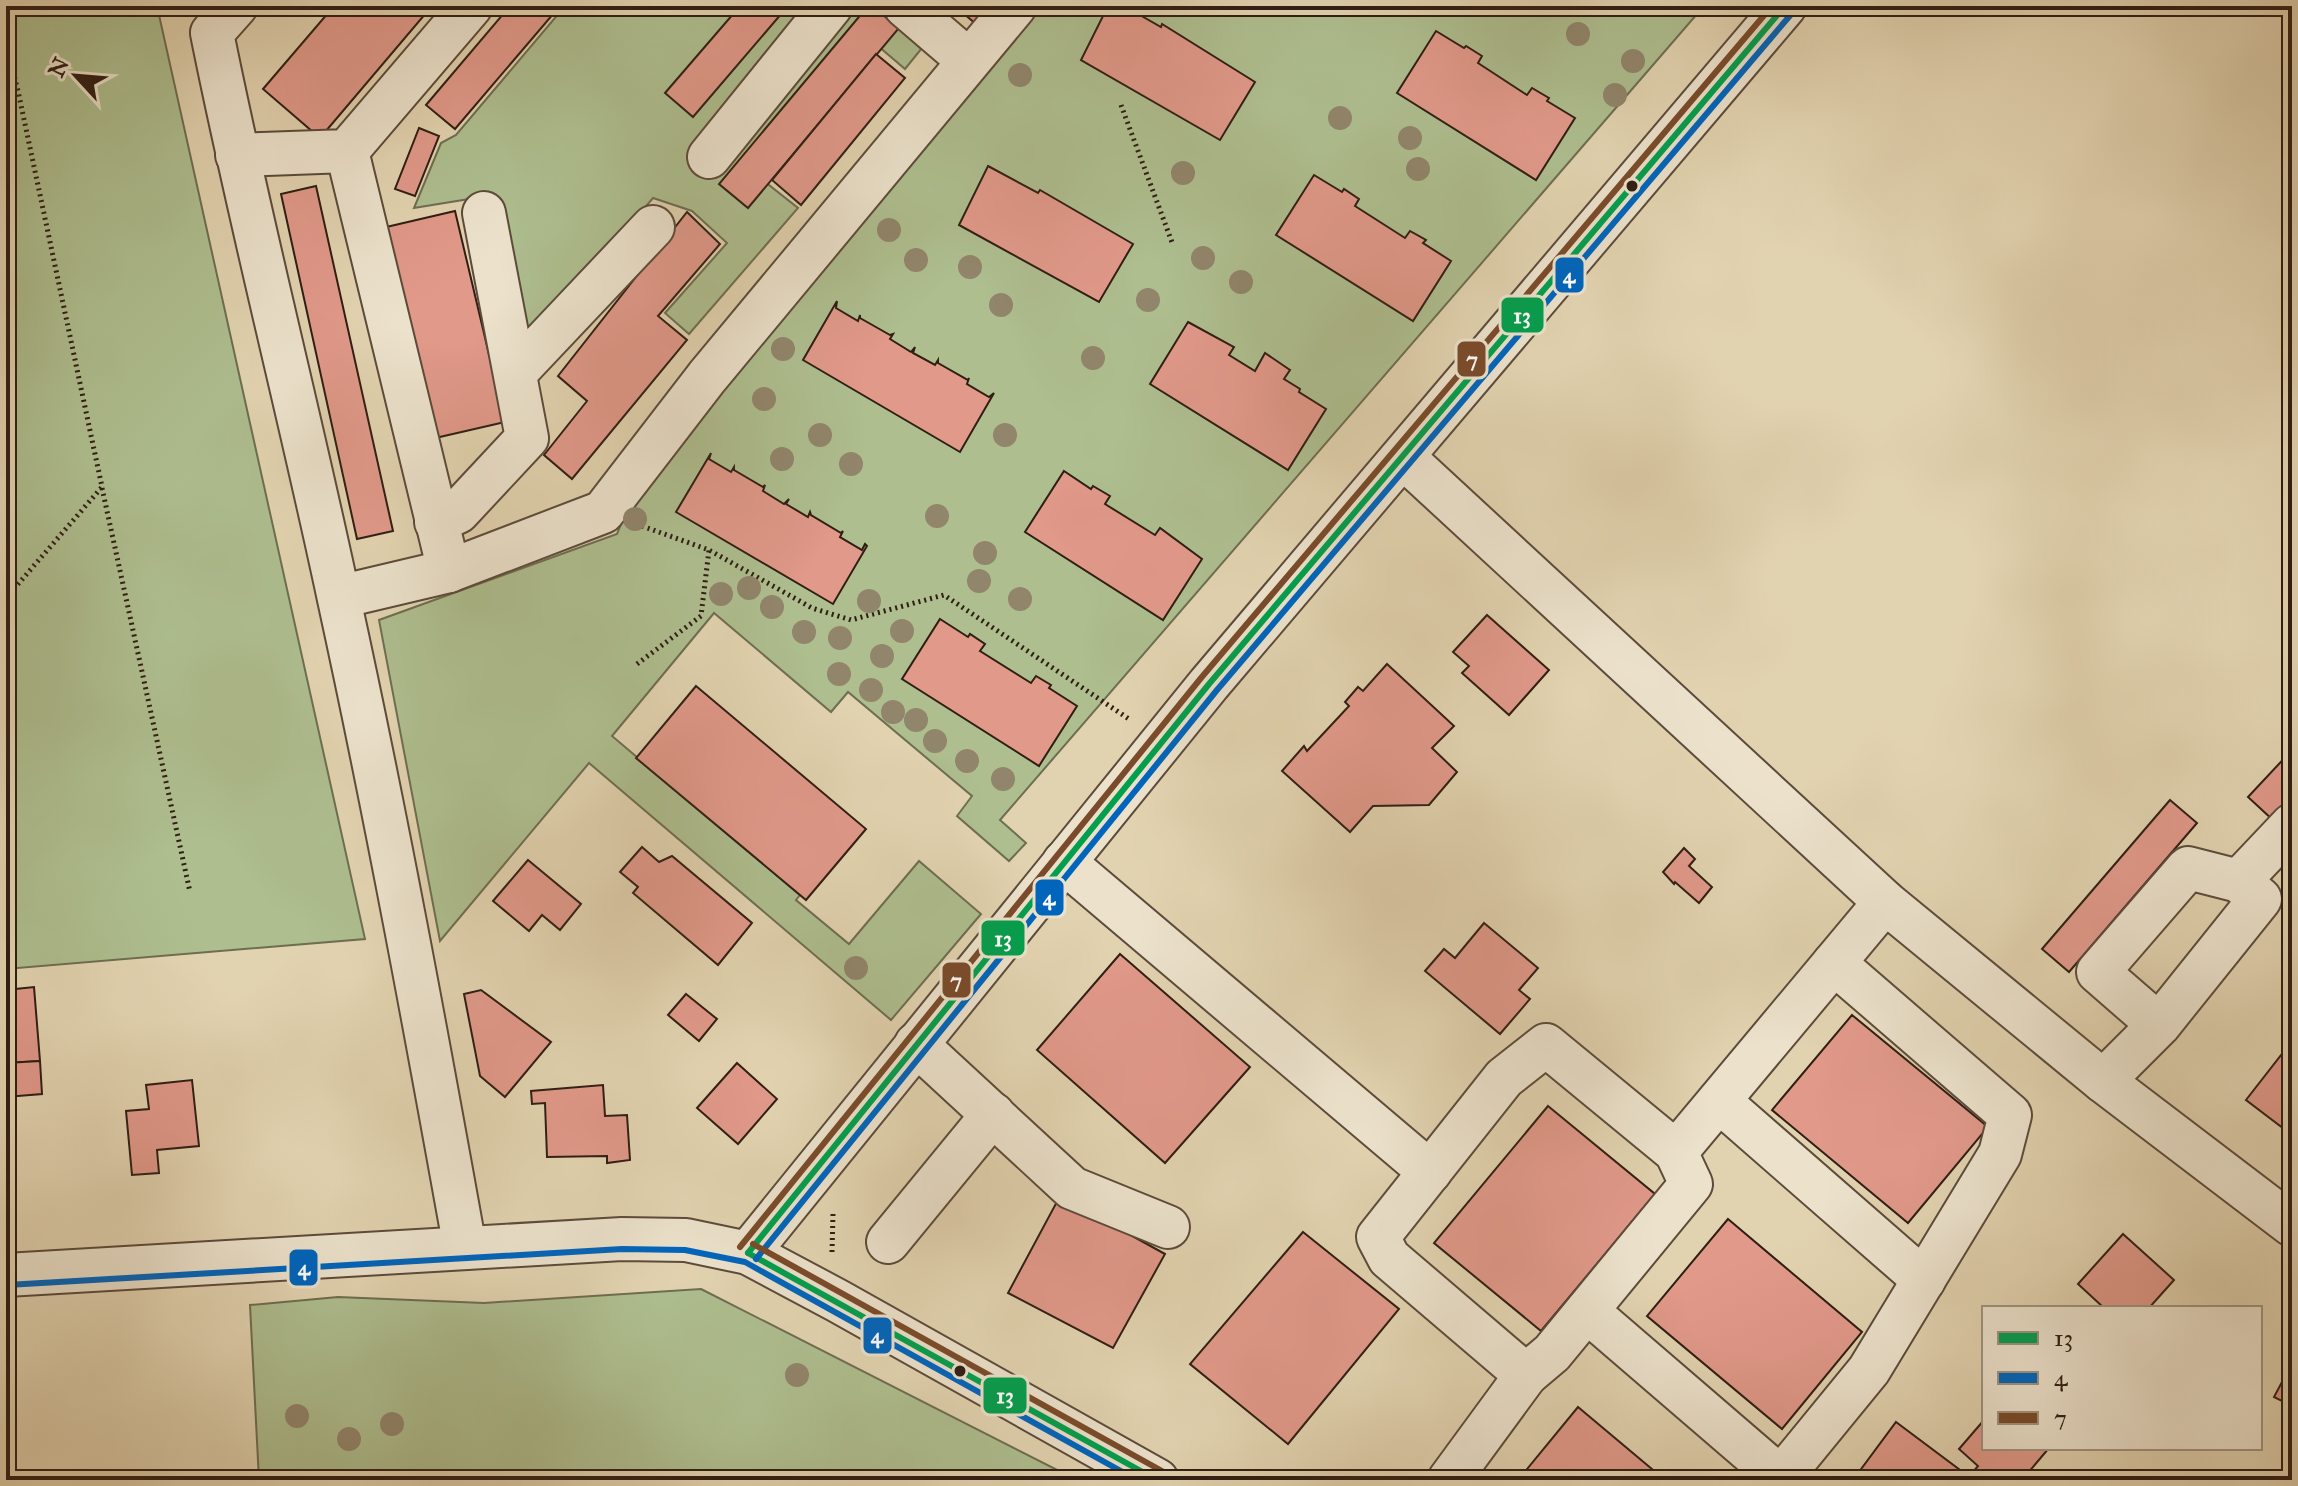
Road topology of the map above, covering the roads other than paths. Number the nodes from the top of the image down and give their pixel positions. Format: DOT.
graph roads {
  1 [pos="236,6"];
  2 [pos="471,6"];
  3 [pos="831,6"];
  4 [pos="905,6"];
  5 [pos="1015,6"];
  6 [pos="1785,6"];
  7 [pos="968,60"];
  8 [pos="347,151"];
  9 [pos="237,155"];
  10 [pos="709,157"];
  11 [pos="484,213"];
  12 [pos="653,227"];
  13 [pos="515,373"];
  14 [pos="1403,457"];
  15 [pos="436,522"];
  16 [pos="449,571"];
  17 [pos="339,597"];
  18 [pos="2292,825"];
  19 [pos="1064,862"];
  20 [pos="2239,881"];
  21 [pos="1885,902"];
  22 [pos="1834,963"];
  23 [pos="2159,1025"];
  24 [pos="916,1044"];
  25 [pos="2103,1081"];
  26 [pos="1719,1101"];
  27 [pos="993,1114"];
  28 [pos="1676,1152"];
  29 [pos="1430,1172"];
  30 [pos="2292,1225"];
  31 [pos="1168,1227"];
  32 [pos="888,1242"];
  33 [pos="465,1248"];
  34 [pos="748,1253"];
  35 [pos="6,1275"];
  36 [pos="1924,1280"];
  37 [pos="1587,1311"];
  38 [pos="1526,1375"];
  39 [pos="1780,1479"];
  40 [pos="1157,1480"];
  41 [pos="1449,1480"];
  1 -- 9 [label="street"];
  2 -- 8 [label="street"];
  3 -- 10 [label="street"];
  4 -- 7 [label="street"];
  5 -- 7 [label="street"];
  6 -- 14 [label="street"];
  7 -- 16 [label="street"];
  8 -- 9 [label="street"];
  8 -- 15 [label="street"];
  9 -- 17 [label="street"];
  11 -- 13 [label="street"];
  12 -- 13 [label="street"];
  13 -- 15 [label="street"];
  14 -- 19 [label="street"];
  14 -- 21 [label="street"];
  15 -- 16 [label="street"];
  16 -- 17 [label="street"];
  17 -- 33 [label="street"];
  18 -- 20 [label="street"];
  19 -- 24 [label="street"];
  19 -- 29 [label="street"];
  20 -- 23 [label="street"];
  20 -- 23 [label="street"];
  21 -- 22 [label="street"];
  21 -- 25 [label="street"];
  22 -- 26 [label="street"];
  22 -- 36 [label="street"];
  23 -- 25 [label="street"];
  24 -- 27 [label="street"];
  24 -- 34 [label="street"];
  25 -- 30 [label="street"];
  26 -- 28 [label="street"];
  26 -- 36 [label="street"];
  27 -- 31 [label="street"];
  27 -- 32 [label="street"];
  28 -- 29 [label="street"];
  28 -- 37 [label="street"];
  29 -- 38 [label="street"];
  33 -- 34 [label="street"];
  33 -- 35 [label="street"];
  34 -- 40 [label="street"];
  36 -- 39 [label="street"];
  37 -- 38 [label="street"];
  37 -- 39 [label="street"];
  38 -- 41 [label="street"];
}
